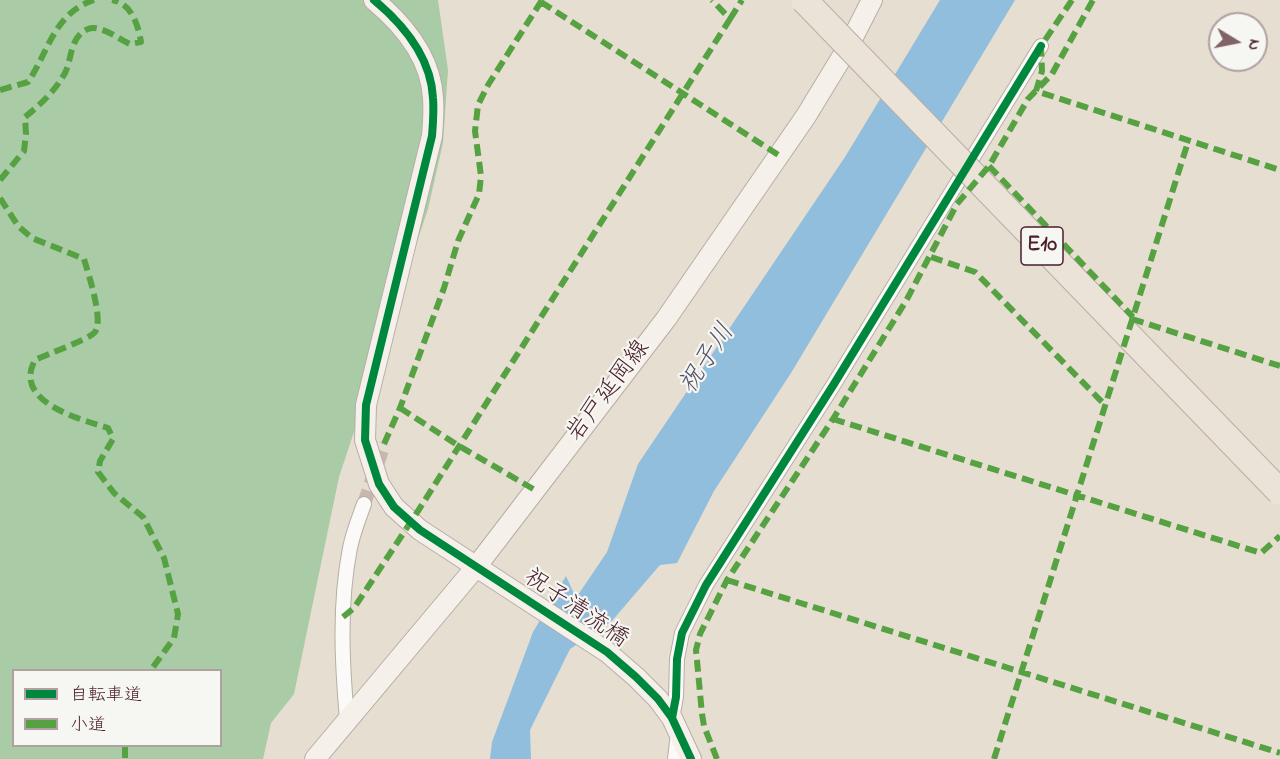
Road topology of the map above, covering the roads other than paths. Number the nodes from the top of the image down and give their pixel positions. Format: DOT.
graph roads {
  1 [pos="374,0"];
  2 [pos="804,0"];
  3 [pos="872,0"];
  4 [pos="1041,46"];
  5 [pos="1280,492"];
  6 [pos="364,504"];
  7 [pos="476,567"];
  8 [pos="347,719"];
  9 [pos="675,724"];
  10 [pos="315,759"];
  11 [pos="675,759"];
  12 [pos="691,759"];
  1 -- 7 [label="main road, 祝子清流橋"];
  2 -- 5 [label="highway, E10, bridge"];
  3 -- 7 [label="main road, 岩戸延岡線"];
  4 -- 9 [label="street"];
  6 -- 8 [label="street"];
  7 -- 8 [label="main road, 岩戸延岡線"];
  7 -- 9 [label="main road, 祝子清流橋"];
  8 -- 10 [label="main road, 岩戸延岡線"];
  9 -- 11 [label="street"];
  9 -- 12 [label="main road, 祝子清流橋"];
}
